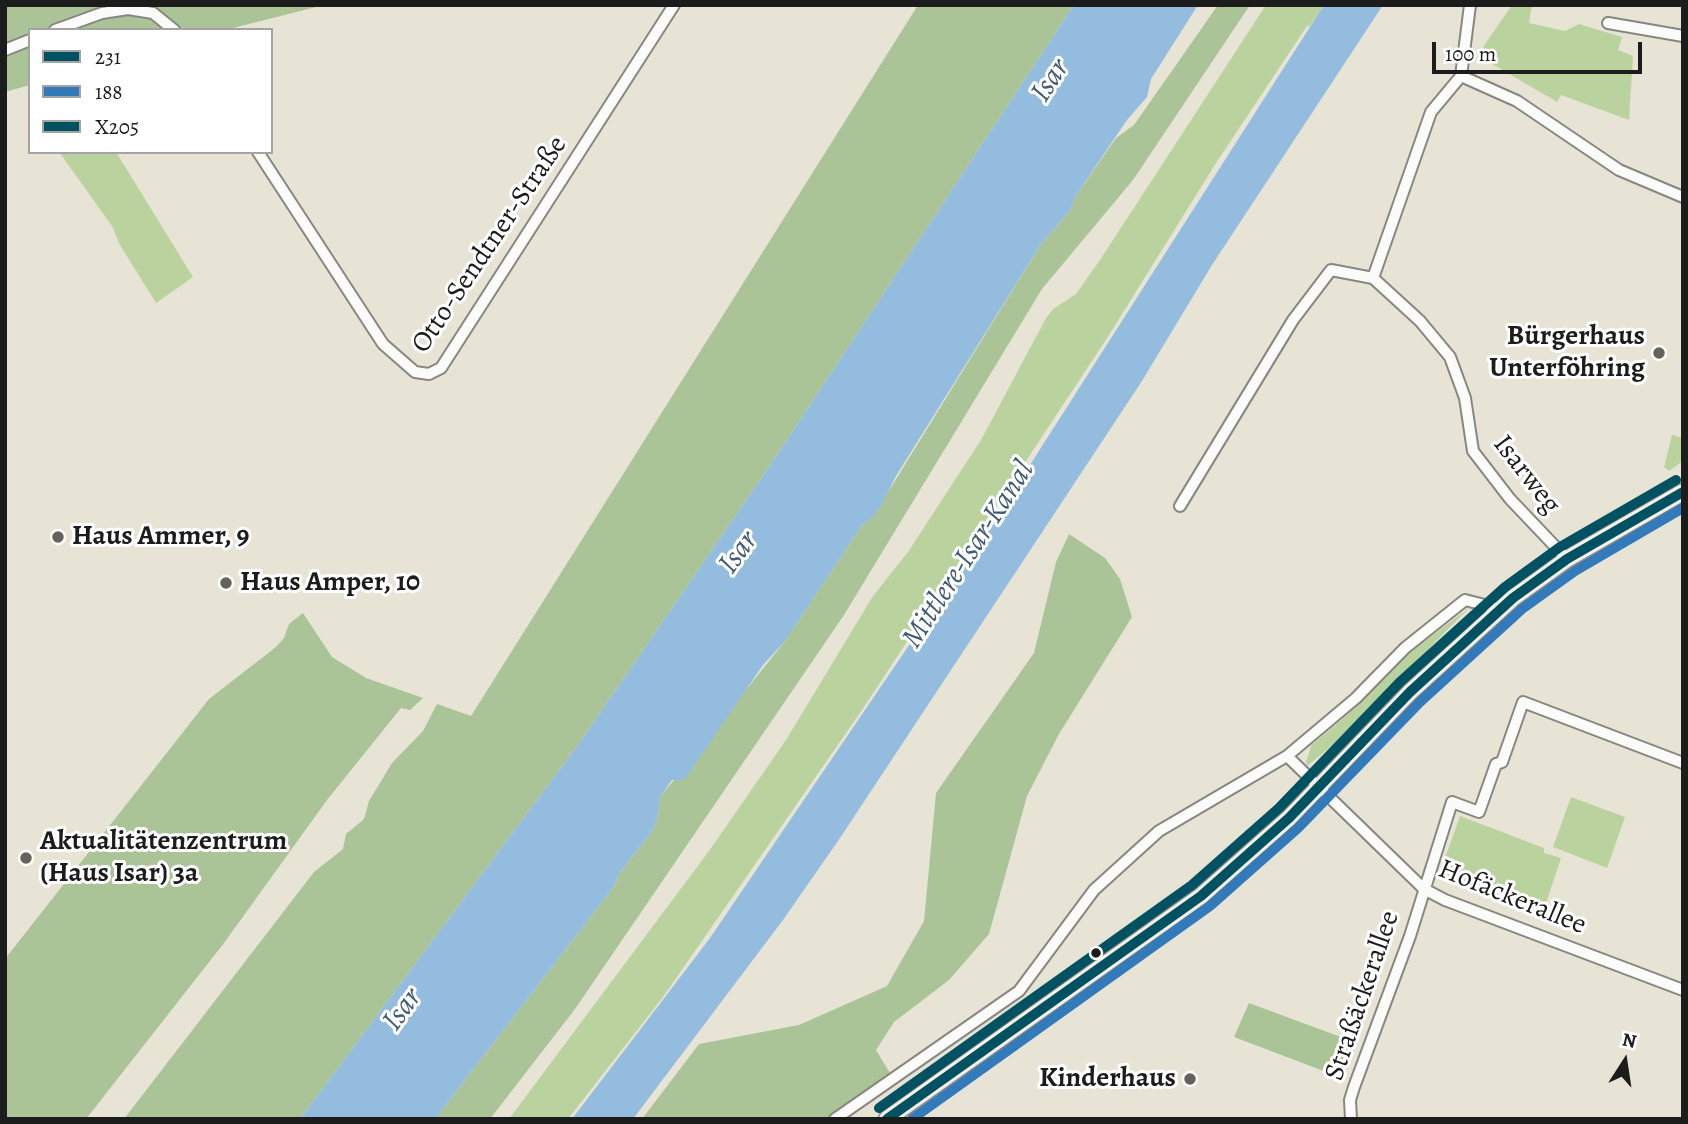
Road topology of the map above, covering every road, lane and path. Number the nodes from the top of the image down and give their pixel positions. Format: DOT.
graph roads {
  1 [pos="674,5"];
  2 [pos="1470,5"];
  3 [pos="1608,23"];
  4 [pos="61,28"];
  5 [pos="172,28"];
  6 [pos="1683,36"];
  7 [pos="28,41"];
  8 [pos="5,50"];
  9 [pos="1461,76"];
  10 [pos="259,154"];
  11 [pos="1683,197"];
  12 [pos="1373,278"];
  13 [pos="1683,492"];
  14 [pos="1180,506"];
  15 [pos="1567,559"];
  16 [pos="1500,609"];
  17 [pos="1287,756"];
  18 [pos="1683,763"];
  19 [pos="1319,787"];
  20 [pos="1424,889"];
  21 [pos="1683,990"];
  22 [pos="835,1119"];
  23 [pos="887,1119"];
  24 [pos="1350,1119"];
  1 -- 10 [label="street, Otto-Sendtner-Straße"];
  2 -- 9 [label="street"];
  3 -- 6 [label="street"];
  4 -- 5 [label="street"];
  7 -- 8 [label="street"];
  9 -- 11 [label="street"];
  9 -- 12 [label="street"];
  12 -- 14 [label="street"];
  12 -- 15 [label="street, Isarweg"];
  13 -- 15 [label="main road"];
  15 -- 16 [label="main road"];
  16 -- 17 [label="street"];
  16 -- 19 [label="main road"];
  17 -- 19 [label="street, Hofäckerallee"];
  17 -- 22 [label="street"];
  18 -- 20 [label="street, Straßäckerallee"];
  19 -- 20 [label="street, Hofäckerallee"];
  19 -- 23 [label="main road"];
  20 -- 21 [label="street, Hofäckerallee"];
  20 -- 24 [label="street, Straßäckerallee"];
}
